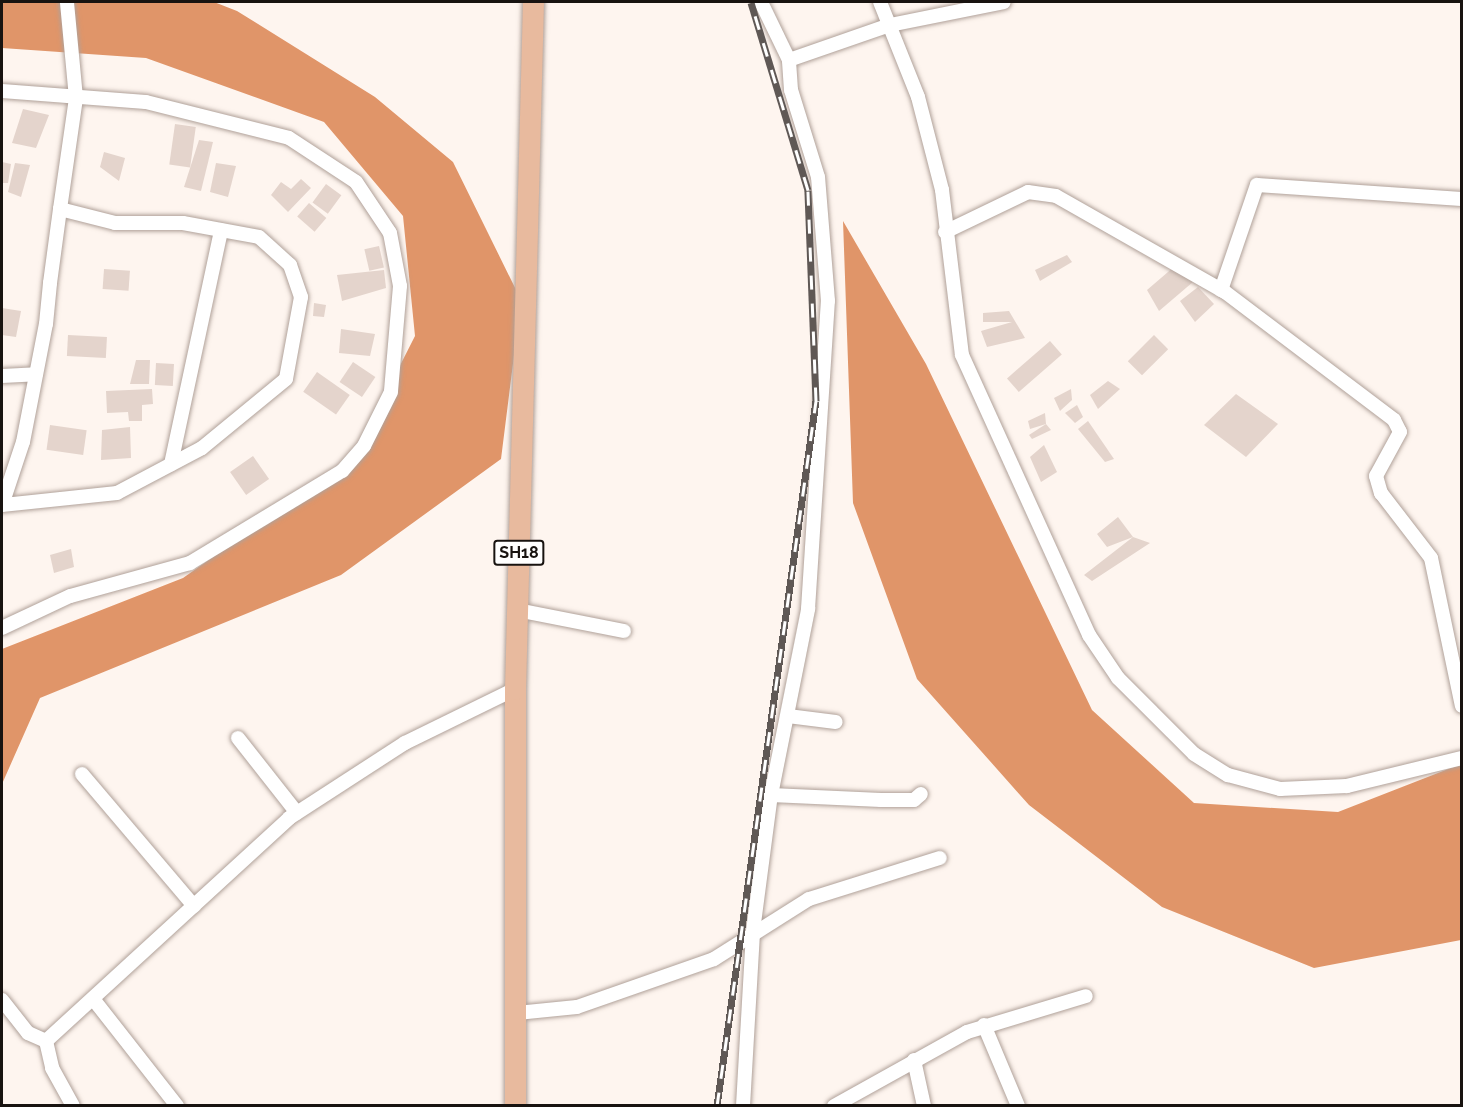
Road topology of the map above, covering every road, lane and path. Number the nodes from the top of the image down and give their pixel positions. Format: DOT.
graph roads {
  1 [pos="67,2"];
  2 [pos="533,2"];
  3 [pos="761,2"];
  4 [pos="880,2"];
  5 [pos="1004,2"];
  6 [pos="890,25"];
  7 [pos="789,60"];
  8 [pos="2,91"];
  9 [pos="76,98"];
  10 [pos="1461,199"];
  11 [pos="60,208"];
  12 [pos="220,230"];
  13 [pos="945,232"];
  14 [pos="1221,290"];
  15 [pos="36,374"];
  16 [pos="2,376"];
  17 [pos="171,464"];
  18 [pos="518,610"];
  19 [pos="2,628"];
  20 [pos="624,631"];
  21 [pos="514,689"];
  22 [pos="1461,706"];
  23 [pos="788,716"];
  24 [pos="836,722"];
  25 [pos="237,738"];
  26 [pos="1461,758"];
  27 [pos="82,774"];
  28 [pos="921,794"];
  29 [pos="771,795"];
  30 [pos="297,813"];
  31 [pos="940,858"];
  32 [pos="194,906"];
  33 [pos="753,931"];
  34 [pos="1086,996"];
  35 [pos="2,1000"];
  36 [pos="94,1000"];
  37 [pos="517,1013"];
  38 [pos="984,1025"];
  39 [pos="46,1041"];
  40 [pos="914,1060"];
  41 [pos="746,1102"];
  42 [pos="73,1106"];
  43 [pos="177,1106"];
  44 [pos="515,1106"];
  45 [pos="834,1106"];
  46 [pos="924,1106"];
  47 [pos="1018,1106"];
  1 -- 9 [label="street"];
  2 -- 18 [label="main road, SH18"];
  3 -- 7 [label="street"];
  4 -- 6 [label="street"];
  5 -- 6 [label="street"];
  6 -- 7 [label="street"];
  6 -- 13 [label="street"];
  7 -- 23 [label="street"];
  8 -- 9 [label="street"];
  9 -- 11 [label="street"];
  9 -- 19 [label="street"];
  10 -- 14 [label="street"];
  11 -- 12 [label="street"];
  11 -- 15 [label="street"];
  12 -- 17 [label="street"];
  12 -- 17 [label="street"];
  13 -- 14 [label="street"];
  13 -- 26 [label="street"];
  14 -- 22 [label="street"];
  15 -- 16 [label="street"];
  15 -- 17 [label="street"];
  18 -- 20 [label="street"];
  18 -- 21 [label="main road, SH18"];
  21 -- 30 [label="street"];
  21 -- 37 [label="main road, SH18"];
  23 -- 24 [label="street"];
  23 -- 29 [label="street"];
  25 -- 30 [label="street"];
  27 -- 32 [label="street"];
  28 -- 29 [label="street"];
  29 -- 33 [label="street"];
  30 -- 32 [label="street"];
  31 -- 33 [label="street"];
  32 -- 36 [label="street"];
  33 -- 37 [label="street"];
  33 -- 41 [label="street"];
  34 -- 38 [label="street"];
  35 -- 39 [label="street"];
  36 -- 39 [label="street"];
  36 -- 43 [label="street"];
  37 -- 44 [label="main road, SH18"];
  38 -- 40 [label="street"];
  38 -- 47 [label="street"];
  39 -- 42 [label="street"];
  40 -- 45 [label="street"];
  40 -- 46 [label="street"];
}
